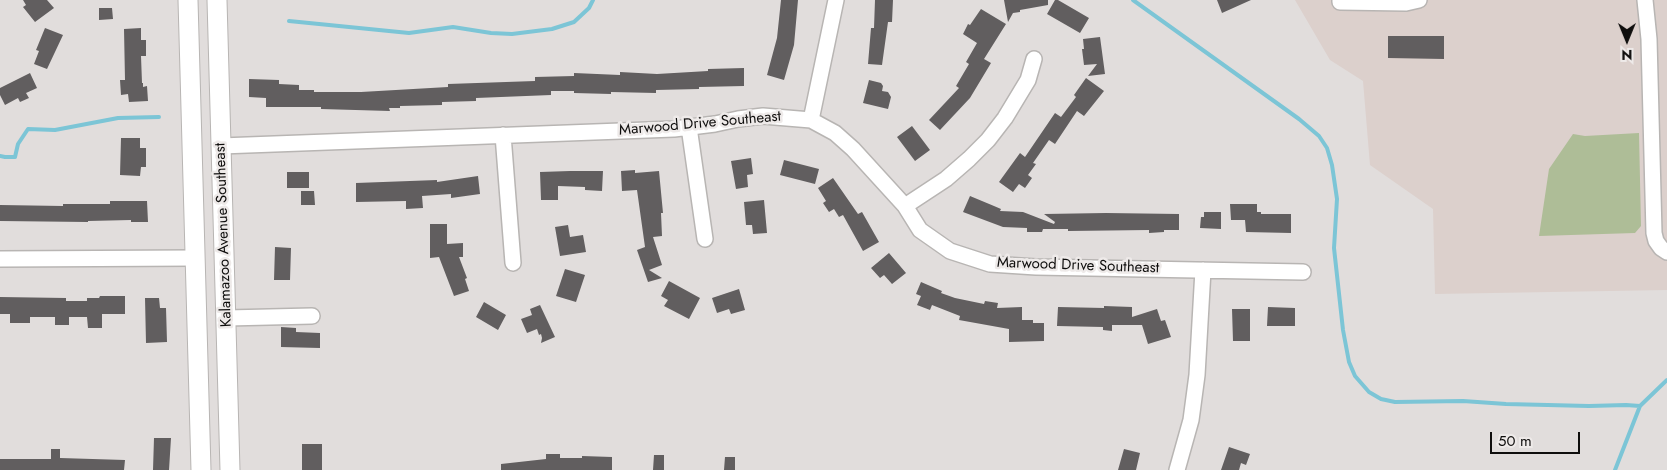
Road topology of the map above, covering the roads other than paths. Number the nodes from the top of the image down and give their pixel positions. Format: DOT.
graph roads {
  1 [pos="217,0"];
  2 [pos="836,0"];
  3 [pos="1340,0"];
  4 [pos="1419,0"];
  5 [pos="1645,0"];
  6 [pos="188,2"];
  7 [pos="218,51"];
  8 [pos="1034,59"];
  9 [pos="191,88"];
  10 [pos="812,120"];
  11 [pos="689,127"];
  12 [pos="503,135"];
  13 [pos="221,146"];
  14 [pos="904,206"];
  15 [pos="705,239"];
  16 [pos="1667,252"];
  17 [pos="195,258"];
  18 [pos="0,259"];
  19 [pos="513,263"];
  20 [pos="1202,270"];
  21 [pos="1303,272"];
  22 [pos="312,316"];
  23 [pos="227,318"];
  24 [pos="199,384"];
  25 [pos="229,405"];
  26 [pos="201,470"];
  27 [pos="230,470"];
  28 [pos="1177,470"];
  1 -- 7 [label="main road, Kalamazoo Avenue Southeast"];
  2 -- 10 [label="street"];
  3 -- 4 [label="street"];
  5 -- 16 [label="street"];
  6 -- 7 [label="main road"];
  6 -- 9 [label="main road, Kalamazoo Avenue Southeast"];
  7 -- 13 [label="main road, Kalamazoo Avenue Southeast"];
  8 -- 14 [label="street"];
  9 -- 13 [label="main road"];
  9 -- 17 [label="main road, Kalamazoo Avenue Southeast"];
  10 -- 11 [label="street, Marwood Drive Southeast"];
  10 -- 14 [label="street, Marwood Drive Southeast"];
  11 -- 12 [label="street, Marwood Drive Southeast"];
  11 -- 15 [label="street"];
  12 -- 13 [label="street, Marwood Drive Southeast"];
  12 -- 19 [label="street"];
  13 -- 23 [label="main road, Kalamazoo Avenue Southeast"];
  14 -- 20 [label="street, Marwood Drive Southeast"];
  17 -- 18 [label="street"];
  17 -- 24 [label="main road, Kalamazoo Avenue Southeast"];
  20 -- 21 [label="street, Marwood Drive Southeast"];
  20 -- 28 [label="street"];
  22 -- 23 [label="street"];
  23 -- 25 [label="main road, Kalamazoo Avenue Southeast"];
  24 -- 25 [label="main road"];
  24 -- 26 [label="main road, Kalamazoo Avenue Southeast"];
  25 -- 27 [label="main road, Kalamazoo Avenue Southeast"];
}
